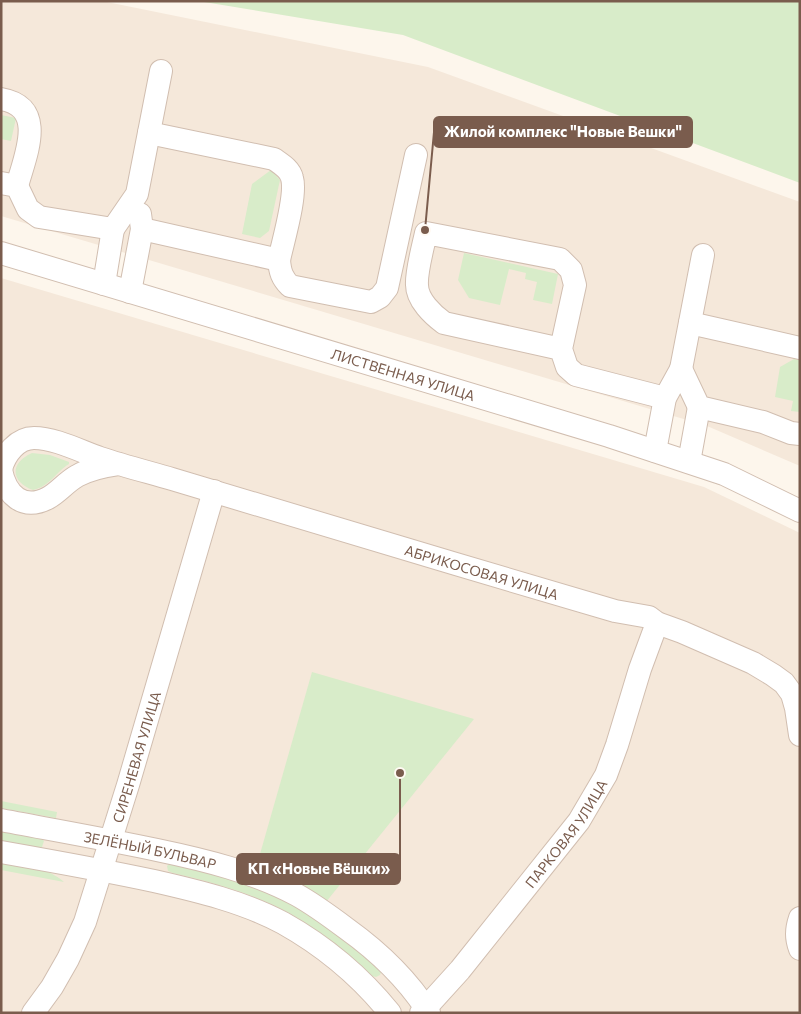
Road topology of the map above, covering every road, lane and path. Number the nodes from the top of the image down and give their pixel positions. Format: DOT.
graph roads {
  1 [pos="161,71"];
  2 [pos="1,99"];
  3 [pos="149,133"];
  4 [pos="416,155"];
  5 [pos="9,184"];
  6 [pos="137,194"];
  7 [pos="113,229"];
  8 [pos="142,229"];
  9 [pos="1,253"];
  10 [pos="703,255"];
  11 [pos="279,260"];
  12 [pos="104,284"];
  13 [pos="130,292"];
  14 [pos="690,323"];
  15 [pos="800,348"];
  16 [pos="561,349"];
  17 [pos="681,369"];
  18 [pos="665,398"];
  19 [pos="699,407"];
  20 [pos="800,434"];
  21 [pos="655,451"];
  22 [pos="689,462"];
  23 [pos="118,464"];
  24 [pos="1,470"];
  25 [pos="214,492"];
  26 [pos="800,511"];
  27 [pos="657,623"];
  28 [pos="800,735"];
  29 [pos="1,820"];
  30 [pos="110,840"];
  31 [pos="1,852"];
  32 [pos="101,869"];
  33 [pos="800,918"];
  34 [pos="800,949"];
  35 [pos="425,1011"];
  36 [pos="33,1013"];
  37 [pos="390,1013"];
  1 -- 3 [label="street"];
  2 -- 5 [label="street"];
  3 -- 6 [label="street"];
  3 -- 11 [label="street"];
  4 -- 11 [label="street"];
  5 -- 7 [label="street"];
  6 -- 7 [label="street"];
  6 -- 8 [label="street"];
  7 -- 12 [label="street"];
  8 -- 11 [label="street"];
  8 -- 13 [label="street"];
  9 -- 12 [label="street, ЛИСТВЕННАЯ УЛИЦА"];
  10 -- 14 [label="street"];
  12 -- 13 [label="street, ЛИСТВЕННАЯ УЛИЦА"];
  13 -- 21 [label="street, ЛИСТВЕННАЯ УЛИЦА"];
  14 -- 15 [label="street"];
  14 -- 17 [label="street"];
  16 -- 16 [label="street"];
  16 -- 18 [label="street"];
  17 -- 18 [label="street"];
  17 -- 19 [label="street"];
  18 -- 21 [label="street"];
  19 -- 20 [label="street"];
  19 -- 22 [label="street"];
  21 -- 22 [label="street, ЛИСТВЕННАЯ УЛИЦА"];
  22 -- 26 [label="street, ЛИСТВЕННАЯ УЛИЦА"];
  23 -- 24 [label="street, АБРИКОСОВАЯ УЛИЦА"];
  23 -- 24 [label="street, АБРИКОСОВАЯ УЛИЦА"];
  23 -- 25 [label="street, АБРИКОСОВАЯ УЛИЦА"];
  25 -- 27 [label="street, АБРИКОСОВАЯ УЛИЦА"];
  25 -- 30 [label="street, СИРЕНЕВАЯ УЛИЦА"];
  27 -- 28 [label="street, АБРИКОСОВАЯ УЛИЦА"];
  27 -- 35 [label="street, ПАРКОВАЯ УЛИЦА"];
  29 -- 30 [label="street, ЗЕЛЁНЫЙ БУЛЬВАР"];
  30 -- 32 [label="street, СИРЕНЕВАЯ УЛИЦА"];
  30 -- 35 [label="street, ЗЕЛЁНЫЙ БУЛЬВАР"];
  31 -- 32 [label="street"];
  32 -- 36 [label="street, СИРЕНЕВАЯ УЛИЦА"];
  32 -- 37 [label="street"];
  33 -- 34 [label="street"];
}
